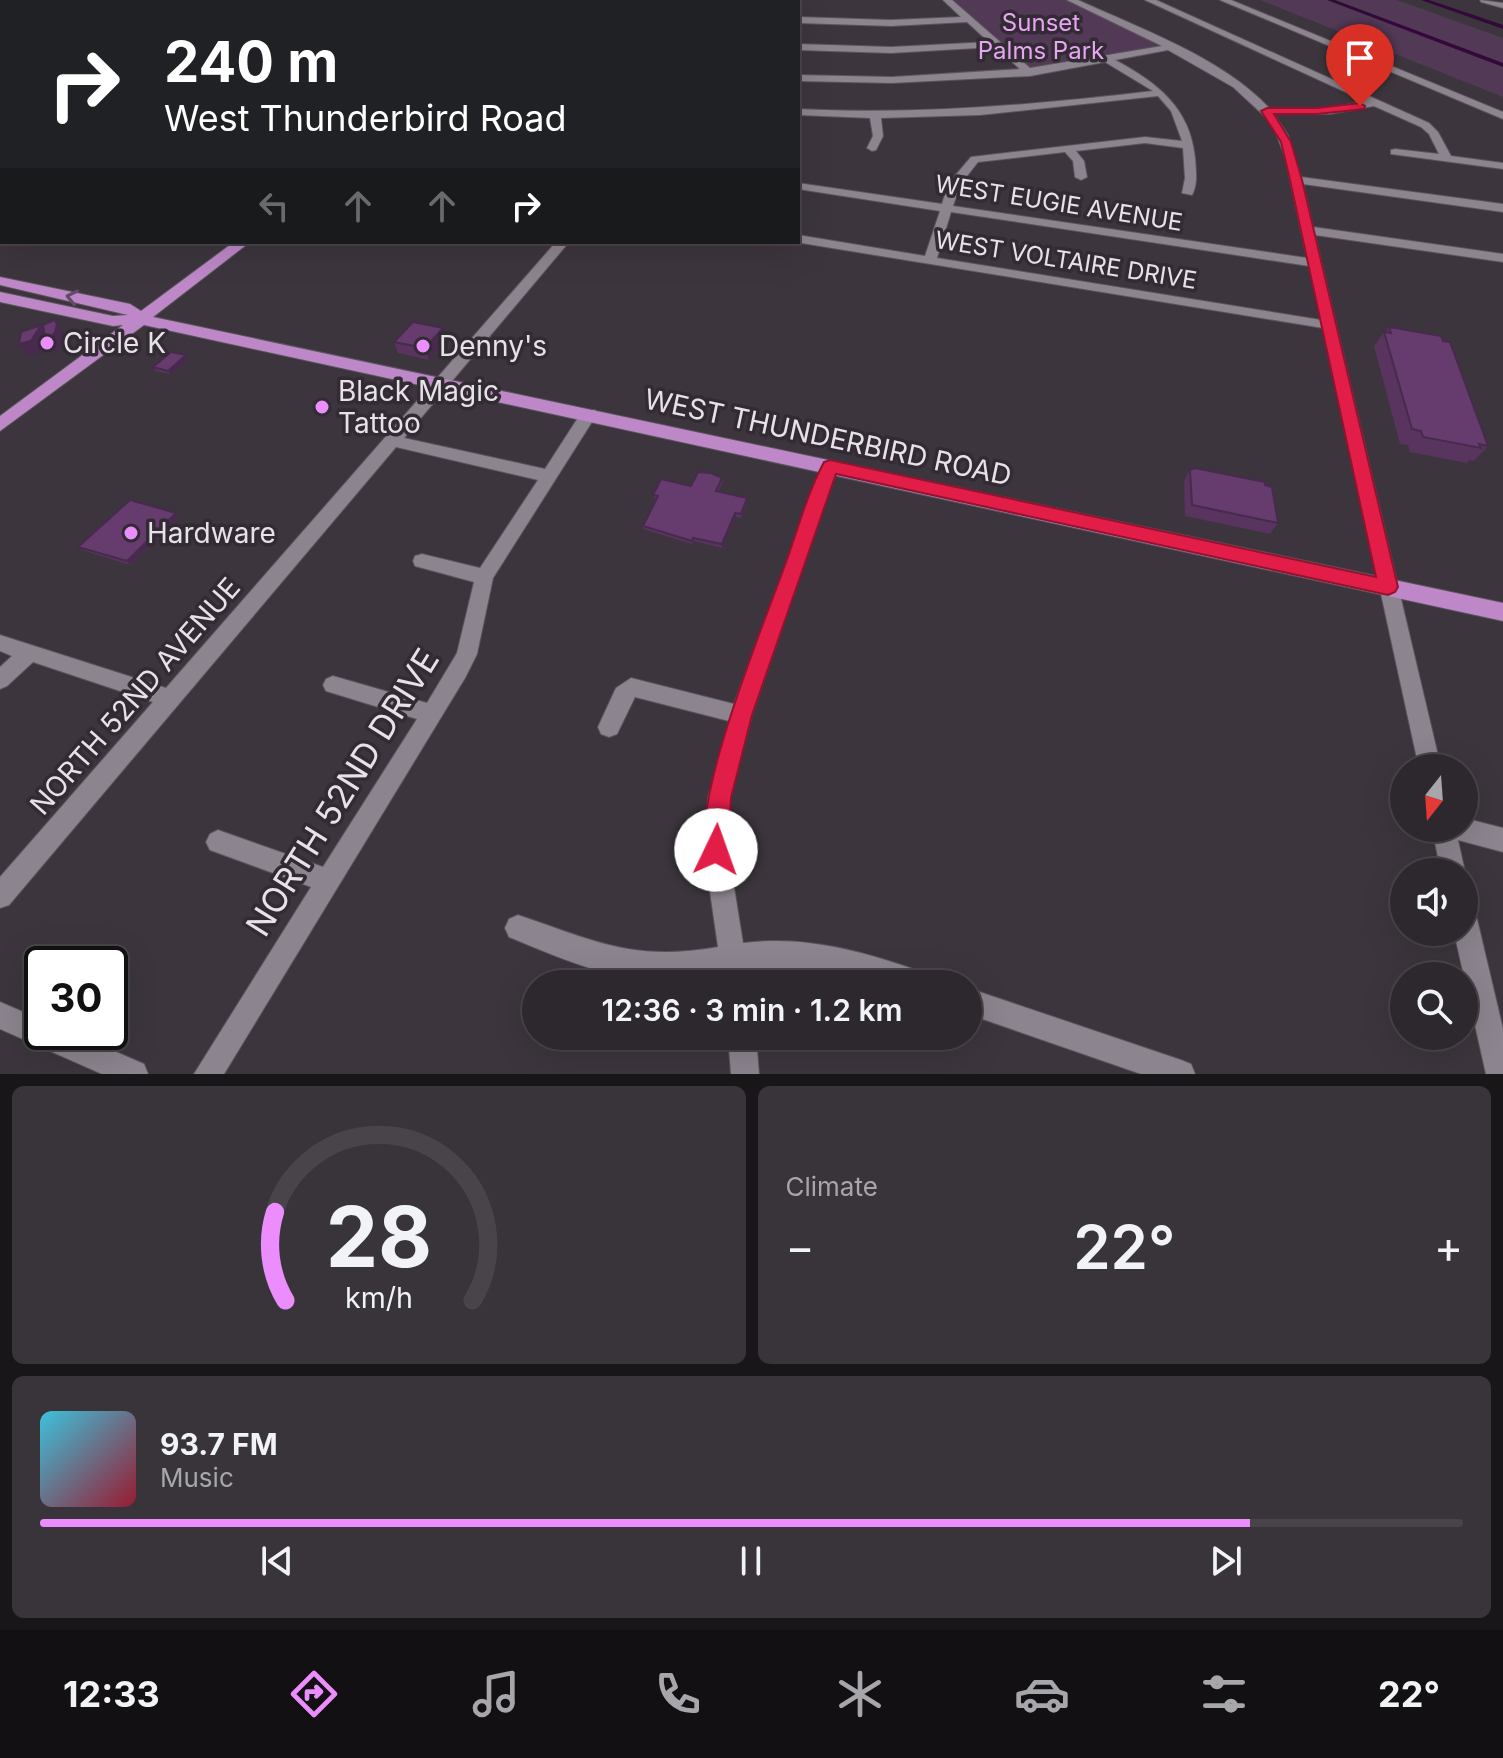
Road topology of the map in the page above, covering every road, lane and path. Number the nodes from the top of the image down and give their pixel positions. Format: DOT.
graph roads {
  1 [pos="947,0"];
  2 [pos="1071,0"];
  3 [pos="1149,0"];
  4 [pos="1224,0"];
  5 [pos="1484,0"];
  6 [pos="1503,6"];
  7 [pos="969,19"];
  8 [pos="800,20"];
  9 [pos="1278,23"];
  10 [pos="1266,26"];
  11 [pos="1241,32"];
  12 [pos="1229,36"];
  13 [pos="998,44"];
  14 [pos="800,47"];
  15 [pos="1168,47"];
  16 [pos="1108,60"];
  17 [pos="1030,73"];
  18 [pos="800,78"];
  19 [pos="1161,93"];
  20 [pos="1377,102"];
  21 [pos="1267,111"];
  22 [pos="800,112"];
  23 [pos="875,115"];
  24 [pos="1503,116"];
  25 [pos="1189,145"];
  26 [pos="1067,147"];
  27 [pos="872,148"];
  28 [pos="1395,152"];
  29 [pos="1447,159"];
  30 [pos="1503,166"];
  31 [pos="1081,177"];
  32 [pos="1296,180"];
  33 [pos="800,186"];
  34 [pos="1188,193"];
  35 [pos="947,208"];
  36 [pos="1503,208"];
  37 [pos="1308,230"];
  38 [pos="800,239"];
  39 [pos="240,244"];
  40 [pos="561,244"];
  41 [pos="1503,258"];
  42 [pos="930,261"];
  43 [pos="1314,263"];
  44 [pos="0,281"];
  45 [pos="0,297"];
  46 [pos="140,319"];
  47 [pos="1328,325"];
  48 [pos="442,383"];
  49 [pos="589,414"];
  50 [pos="0,425"];
  51 [pos="393,441"];
  52 [pos="830,466"];
  53 [pos="548,476"];
  54 [pos="422,561"];
  55 [pos="484,577"];
  56 [pos="1388,587"];
  57 [pos="1503,612"];
  58 [pos="0,643"];
  59 [pos="29,653"];
  60 [pos="0,680"];
  61 [pos="333,685"];
  62 [pos="171,699"];
  63 [pos="433,714"];
  64 [pos="741,715"];
  65 [pos="609,727"];
  66 [pos="1427,754"];
  67 [pos="1478,833"];
  68 [pos="1503,840"];
  69 [pos="218,842"];
  70 [pos="328,881"];
  71 [pos="0,896"];
  72 [pos="518,928"];
  73 [pos="1472,946"];
  74 [pos="722,970"];
  75 [pos="735,970"];
  76 [pos="738,970"];
  77 [pos="874,970"];
  78 [pos="982,1006"];
  79 [pos="0,1015"];
  80 [pos="1495,1022"];
  81 [pos="743,1050"];
  82 [pos="134,1074"];
  83 [pos="208,1074"];
  84 [pos="745,1074"];
  85 [pos="1181,1074"];
  86 [pos="1500,1074"];
  1 -- 7 [label="street"];
  2 -- 15 [label="street"];
  3 -- 12 [label="street"];
  4 -- 9 [label="street"];
  5 -- 6 [label="street"];
  7 -- 8 [label="street"];
  7 -- 13 [label="street"];
  9 -- 10 [label="street"];
  9 -- 24 [label="street"];
  11 -- 12 [label="street"];
  12 -- 20 [label="street"];
  13 -- 14 [label="street"];
  13 -- 17 [label="street"];
  15 -- 16 [label="street"];
  15 -- 21 [label="street"];
  16 -- 17 [label="street"];
  16 -- 19 [label="street"];
  17 -- 18 [label="street"];
  19 -- 23 [label="street"];
  19 -- 25 [label="street"];
  20 -- 21 [label="street"];
  20 -- 29 [label="street"];
  21 -- 32 [label="street"];
  22 -- 23 [label="street"];
  23 -- 27 [label="street"];
  25 -- 26 [label="street"];
  25 -- 34 [label="street"];
  26 -- 31 [label="street"];
  26 -- 35 [label="street"];
  28 -- 29 [label="street"];
  29 -- 30 [label="street"];
  32 -- 36 [label="street"];
  32 -- 37 [label="street"];
  33 -- 35 [label="street, WEST EUGIE AVENUE"];
  35 -- 42 [label="street"];
  35 -- 43 [label="street, WEST EUGIE AVENUE"];
  37 -- 41 [label="street"];
  37 -- 43 [label="street"];
  38 -- 42 [label="street, WEST VOLTAIRE DRIVE"];
  39 -- 46 [label="main road"];
  40 -- 48 [label="street, NORTH 52ND AVENUE"];
  42 -- 47 [label="street, WEST VOLTAIRE DRIVE"];
  43 -- 47 [label="street"];
  46 -- 44 [label="main road, WEST THUNDERBIRD ROAD, one-way"];
  45 -- 46 [label="main road, WEST THUNDERBIRD ROAD"];
  46 -- 48 [label="main road, WEST THUNDERBIRD ROAD"];
  46 -- 50 [label="main road"];
  47 -- 56 [label="street"];
  48 -- 49 [label="main road, WEST THUNDERBIRD ROAD"];
  48 -- 51 [label="street, NORTH 52ND AVENUE"];
  49 -- 52 [label="main road, WEST THUNDERBIRD ROAD"];
  49 -- 53 [label="street, NORTH 52ND DRIVE"];
  51 -- 53 [label="street"];
  51 -- 62 [label="street, NORTH 52ND AVENUE"];
  52 -- 56 [label="main road, WEST THUNDERBIRD ROAD"];
  52 -- 64 [label="street"];
  53 -- 55 [label="street, NORTH 52ND DRIVE"];
  54 -- 55 [label="street"];
  55 -- 63 [label="street, NORTH 52ND DRIVE"];
  56 -- 57 [label="main road, WEST THUNDERBIRD ROAD"];
  56 -- 66 [label="street"];
  58 -- 59 [label="street"];
  59 -- 60 [label="street"];
  59 -- 62 [label="street"];
  61 -- 63 [label="street"];
  62 -- 71 [label="street, NORTH 52ND AVENUE"];
  63 -- 70 [label="street, NORTH 52ND DRIVE"];
  64 -- 65 [label="street"];
  64 -- 75 [label="street"];
  67 -- 68 [label="street"];
  69 -- 70 [label="street"];
  70 -- 83 [label="street, NORTH 52ND DRIVE"];
  72 -- 74 [label="street"];
  73 -- 80 [label="street"];
  76 -- 77 [label="street"];
  78 -- 85 [label="street"];
  79 -- 82 [label="street"];
  80 -- 86 [label="street"];
  81 -- 84 [label="street"];
}
